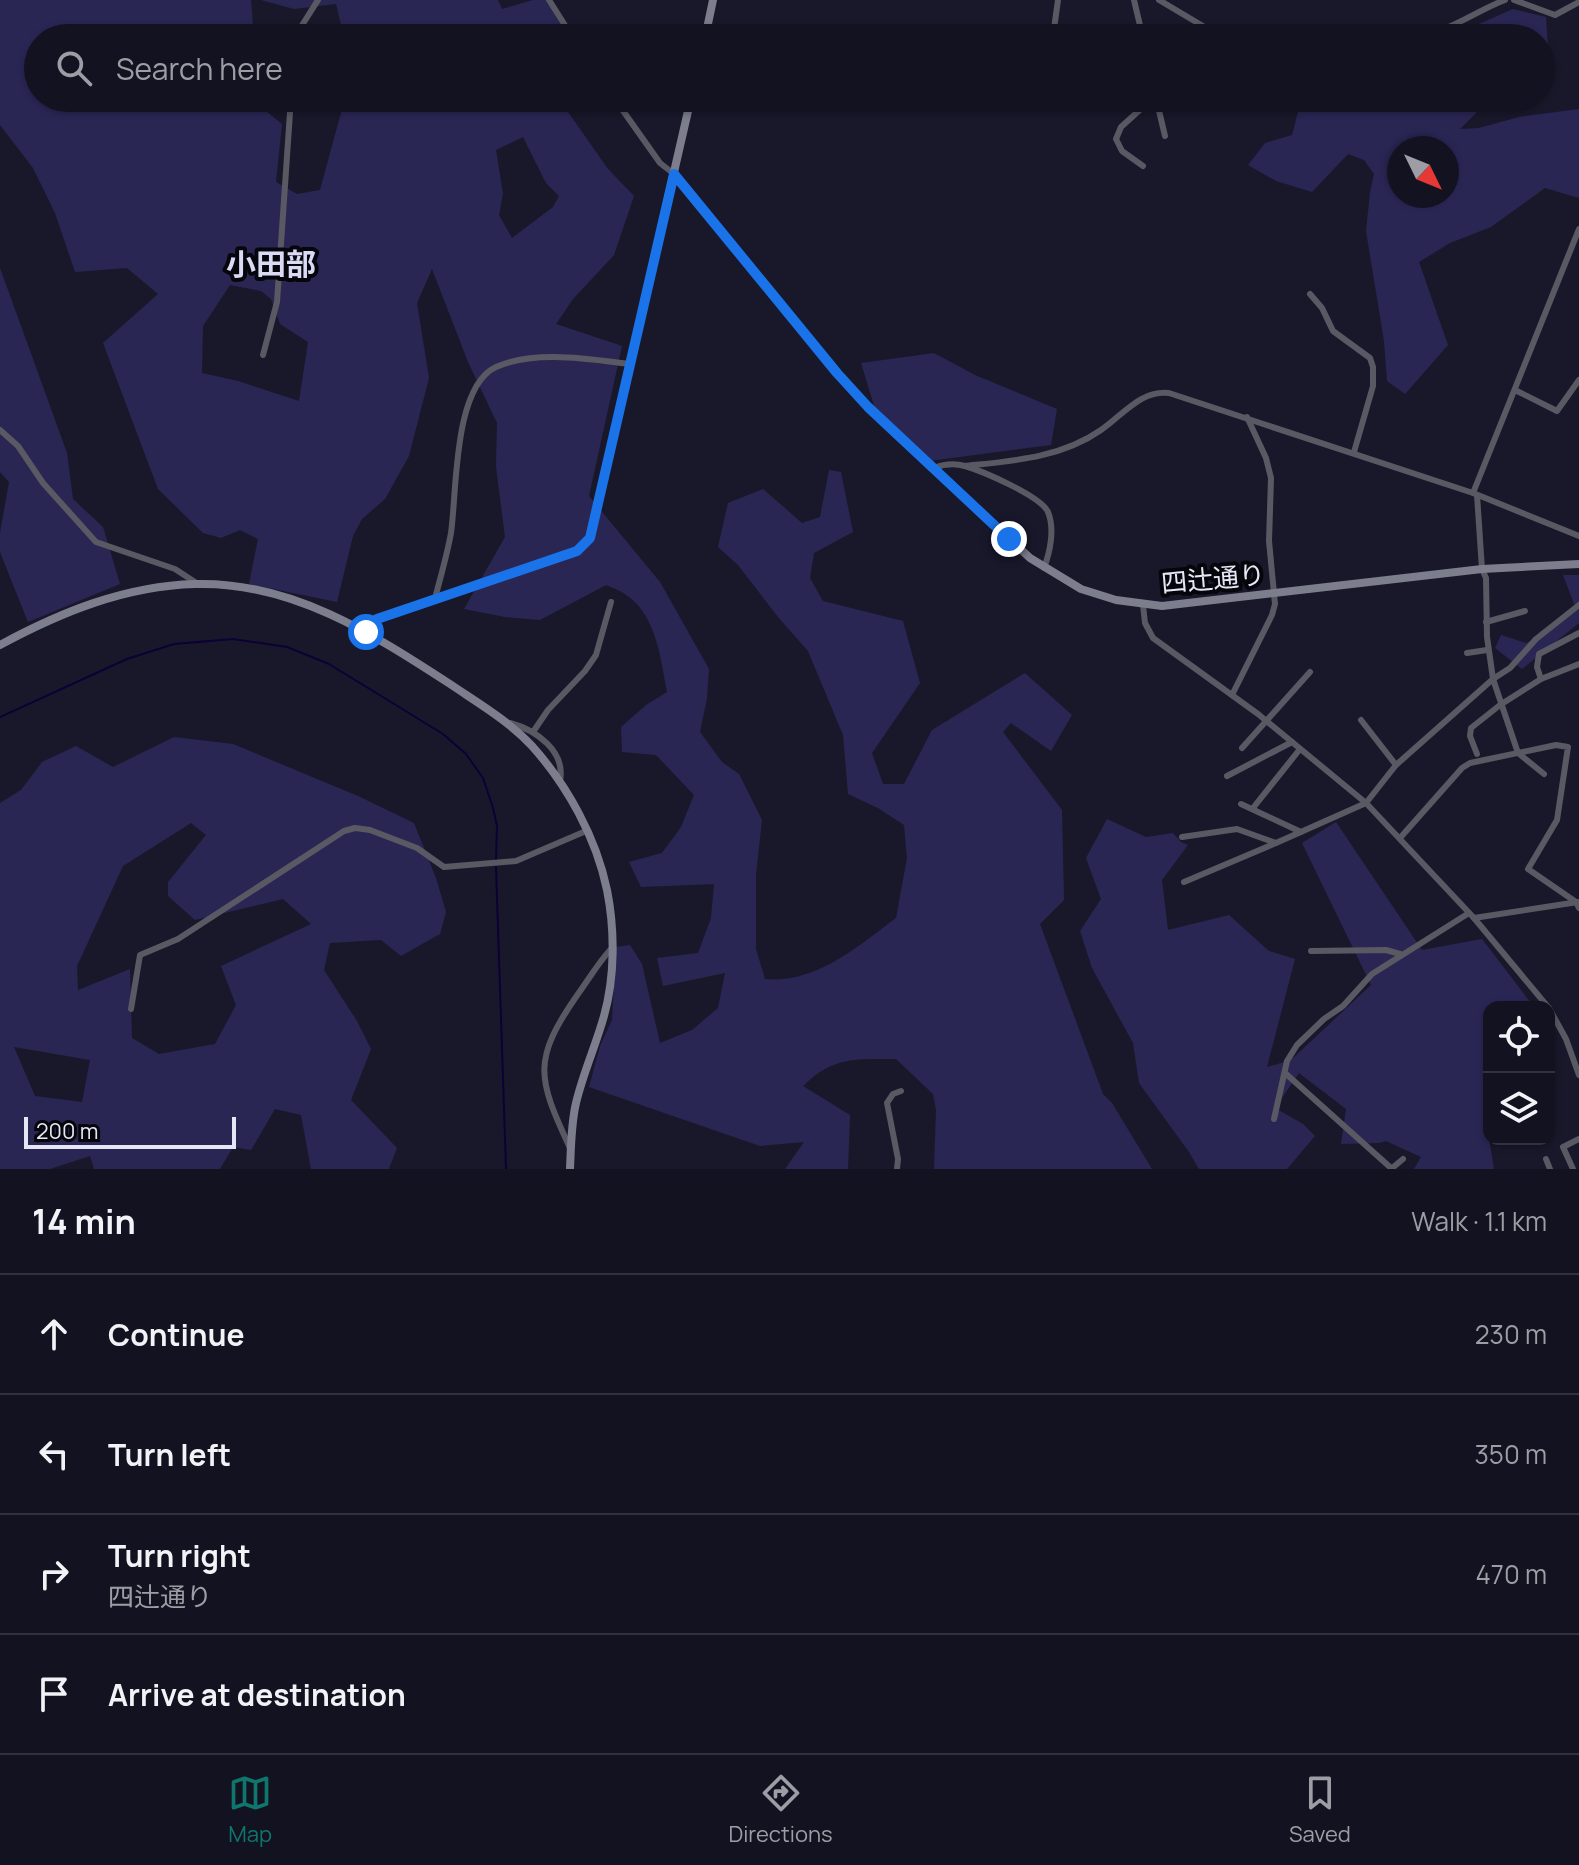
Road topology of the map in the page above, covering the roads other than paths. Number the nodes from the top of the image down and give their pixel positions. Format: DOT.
graph roads {
  1 [pos="318,0"];
  2 [pos="549,0"];
  3 [pos="713,0"];
  4 [pos="1058,0"];
  5 [pos="1134,0"];
  6 [pos="1159,0"];
  7 [pos="1505,0"];
  8 [pos="1514,0"];
  9 [pos="1579,2"];
  10 [pos="303,24"];
  11 [pos="564,24"];
  12 [pos="708,24"];
  13 [pos="1055,24"];
  14 [pos="1140,24"];
  15 [pos="1199,24"];
  16 [pos="1454,24"];
  17 [pos="290,112"];
  18 [pos="624,112"];
  19 [pos="688,112"];
  20 [pos="1139,112"];
  21 [pos="1159,112"];
  22 [pos="1165,136"];
  23 [pos="1143,166"];
  24 [pos="674,174"];
  25 [pos="1579,229"];
  26 [pos="1310,294"];
  27 [pos="263,355"];
  28 [pos="629,364"];
  29 [pos="1579,380"];
  30 [pos="1515,390"];
  31 [pos="1247,417"];
  32 [pos="0,430"];
  33 [pos="1354,452"];
  34 [pos="965,466"];
  35 [pos="934,468"];
  36 [pos="1475,494"];
  37 [pos="1579,536"];
  38 [pos="1579,564"];
  39 [pos="1044,568"];
  40 [pos="1482,569"];
  41 [pos="198,584"];
  42 [pos="1272,594"];
  43 [pos="435,598"];
  44 [pos="611,602"];
  45 [pos="1143,605"];
  46 [pos="1579,605"];
  47 [pos="1525,611"];
  48 [pos="1486,622"];
  49 [pos="366,632"];
  50 [pos="1579,633"];
  51 [pos="0,645"];
  52 [pos="1487,650"];
  53 [pos="1467,653"];
  54 [pos="1579,664"];
  55 [pos="1310,672"];
  56 [pos="1493,679"];
  57 [pos="1541,679"];
  58 [pos="1232,695"];
  59 [pos="1500,705"];
  60 [pos="1361,720"];
  61 [pos="1266,721"];
  62 [pos="507,722"];
  63 [pos="533,732"];
  64 [pos="1292,742"];
  65 [pos="1242,748"];
  66 [pos="1300,749"];
  67 [pos="1518,753"];
  68 [pos="1477,754"];
  69 [pos="1396,765"];
  70 [pos="1544,774"];
  71 [pos="1227,776"];
  72 [pos="560,782"];
  73 [pos="1366,803"];
  74 [pos="1241,804"];
  75 [pos="1253,808"];
  76 [pos="586,831"];
  77 [pos="1301,832"];
  78 [pos="1182,837"];
  79 [pos="1400,838"];
  80 [pos="1276,843"];
  81 [pos="1184,882"];
  82 [pos="1578,904"];
  83 [pos="1472,915"];
  84 [pos="611,949"];
  85 [pos="1311,951"];
  86 [pos="1400,954"];
  87 [pos="1543,1001"];
  88 [pos="131,1009"];
  89 [pos="1555,1020"];
  90 [pos="1579,1042"];
  91 [pos="1569,1049"];
  92 [pos="1285,1073"];
  93 [pos="1579,1075"];
  94 [pos="901,1091"];
  95 [pos="1274,1119"];
  96 [pos="1579,1139"];
  97 [pos="571,1151"];
  98 [pos="1403,1159"];
  99 [pos="1546,1159"];
  100 [pos="1391,1168"];
  101 [pos="570,1169"];
  102 [pos="897,1169"];
  103 [pos="1550,1169"];
  104 [pos="1573,1169"];
  1 -- 10 [label="street"];
  2 -- 11 [label="street"];
  3 -- 12 [label="street"];
  4 -- 13 [label="street"];
  5 -- 14 [label="street"];
  6 -- 15 [label="street"];
  7 -- 16 [label="street"];
  8 -- 9 [label="street"];
  17 -- 27 [label="street"];
  18 -- 24 [label="street"];
  19 -- 24 [label="street"];
  20 -- 23 [label="street"];
  21 -- 22 [label="street"];
  24 -- 28 [label="street"];
  24 -- 35 [label="street, 四辻通り"];
  25 -- 30 [label="street"];
  26 -- 33 [label="street"];
  28 -- 43 [label="street"];
  28 -- 43 [label="street"];
  29 -- 30 [label="street"];
  30 -- 36 [label="street"];
  31 -- 33 [label="street"];
  31 -- 34 [label="street"];
  31 -- 42 [label="street"];
  32 -- 41 [label="street"];
  33 -- 36 [label="street"];
  34 -- 35 [label="street"];
  34 -- 39 [label="street"];
  35 -- 39 [label="street, 四辻通り"];
  36 -- 37 [label="street"];
  36 -- 40 [label="street"];
  38 -- 40 [label="street, 四辻通り"];
  39 -- 45 [label="street, 四辻通り"];
  40 -- 42 [label="street, 四辻通り"];
  40 -- 48 [label="street"];
  41 -- 49 [label="street"];
  41 -- 51 [label="street"];
  42 -- 45 [label="street, 四辻通り"];
  42 -- 58 [label="street"];
  43 -- 49 [label="street"];
  44 -- 63 [label="street"];
  45 -- 58 [label="street"];
  46 -- 56 [label="street"];
  47 -- 48 [label="street"];
  48 -- 52 [label="street"];
  49 -- 62 [label="street"];
  50 -- 57 [label="street"];
  52 -- 53 [label="street"];
  52 -- 56 [label="street"];
  54 -- 57 [label="street"];
  55 -- 61 [label="street"];
  56 -- 59 [label="street"];
  56 -- 69 [label="street"];
  57 -- 59 [label="street"];
  58 -- 61 [label="street"];
  59 -- 67 [label="street"];
  59 -- 68 [label="street"];
  60 -- 69 [label="street"];
  61 -- 64 [label="street"];
  61 -- 65 [label="street"];
  62 -- 63 [label="street"];
  62 -- 72 [label="street"];
  63 -- 72 [label="street"];
  64 -- 66 [label="street"];
  64 -- 71 [label="street"];
  66 -- 73 [label="street"];
  66 -- 75 [label="street"];
  67 -- 70 [label="street"];
  67 -- 79 [label="street"];
  67 -- 82 [label="street"];
  69 -- 73 [label="street"];
  72 -- 76 [label="street"];
  73 -- 77 [label="street"];
  73 -- 79 [label="street"];
  74 -- 75 [label="street"];
  75 -- 77 [label="street"];
  76 -- 84 [label="street"];
  76 -- 88 [label="street"];
  77 -- 80 [label="street"];
  78 -- 80 [label="street"];
  79 -- 83 [label="street"];
  80 -- 81 [label="street"];
  82 -- 83 [label="street"];
  83 -- 86 [label="street"];
  83 -- 87 [label="street"];
  84 -- 97 [label="street"];
  84 -- 97 [label="street"];
  85 -- 86 [label="street"];
  86 -- 92 [label="street"];
  89 -- 91 [label="street"];
  90 -- 91 [label="street"];
  91 -- 93 [label="street"];
  92 -- 95 [label="street"];
  92 -- 100 [label="street"];
  94 -- 102 [label="street"];
  96 -- 104 [label="street"];
  97 -- 101 [label="street"];
  98 -- 100 [label="street"];
  99 -- 103 [label="street"];
}
